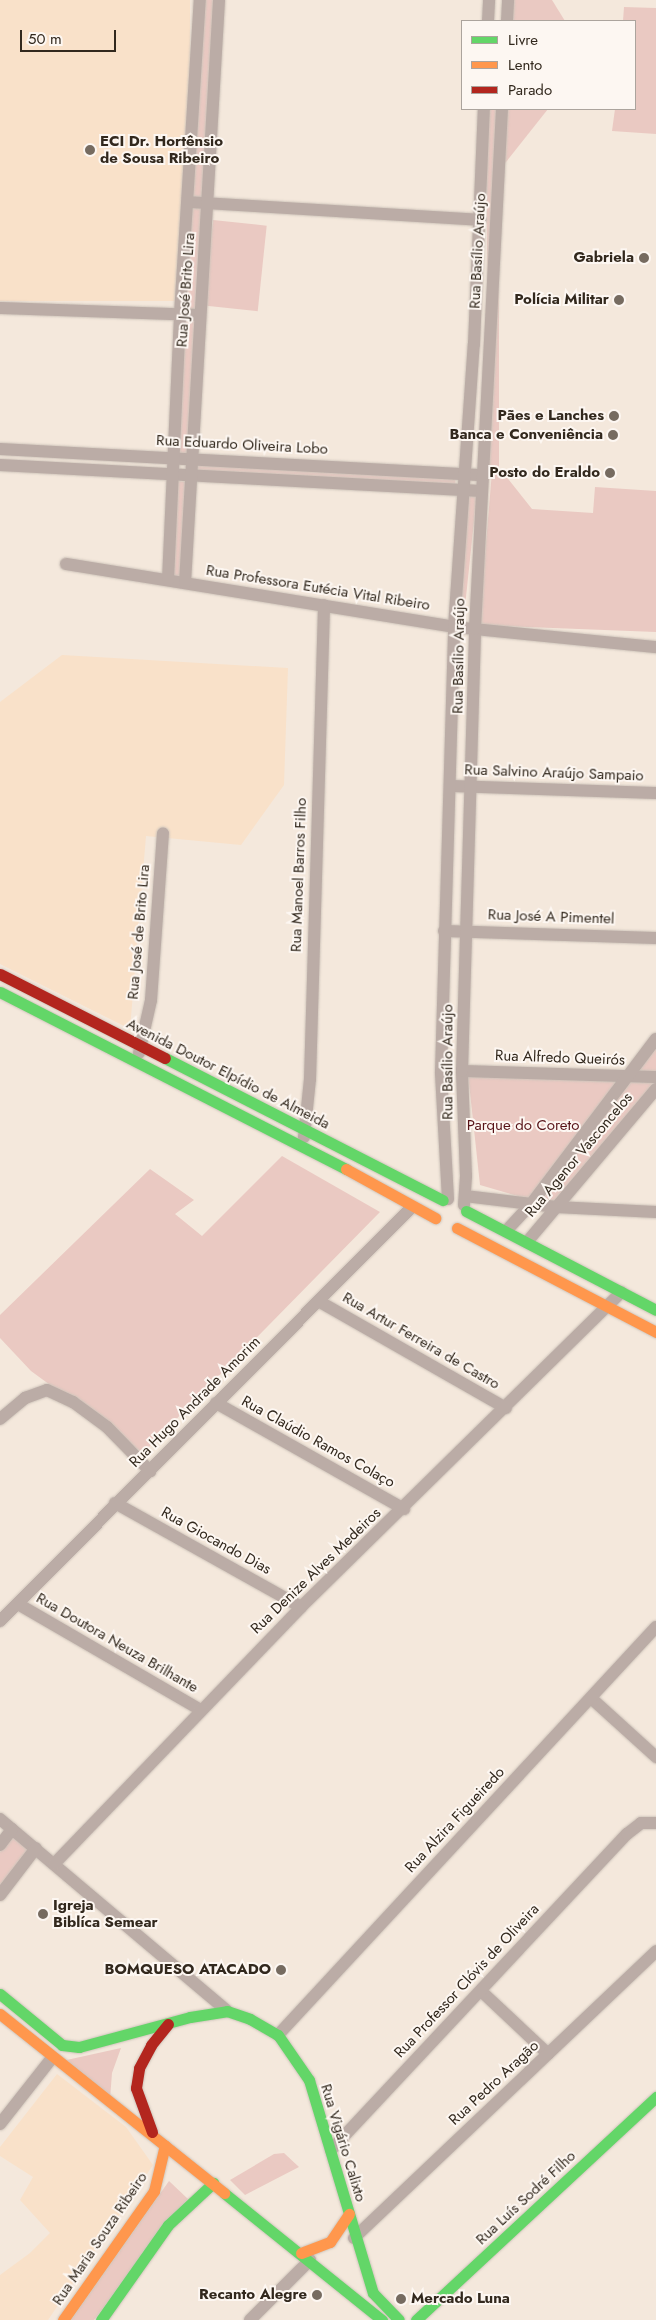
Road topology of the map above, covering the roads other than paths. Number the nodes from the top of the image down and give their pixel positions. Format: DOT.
graph roads {
  1 [pos="200,0"];
  2 [pos="219,0"];
  3 [pos="489,0"];
  4 [pos="508,0"];
  5 [pos="488,20"];
  6 [pos="506,20"];
  7 [pos="484,110"];
  8 [pos="502,110"];
  9 [pos="188,202"];
  10 [pos="209,203"];
  11 [pos="480,220"];
  12 [pos="0,308"];
  13 [pos="180,314"];
  14 [pos="200,315"];
  15 [pos="0,449"];
  16 [pos="176,458"];
  17 [pos="193,459"];
  18 [pos="0,465"];
  19 [pos="463,473"];
  20 [pos="174,475"];
  21 [pos="483,475"];
  22 [pos="191,476"];
  23 [pos="462,490"];
  24 [pos="481,491"];
  25 [pos="66,564"];
  26 [pos="168,580"];
  27 [pos="185,582"];
  28 [pos="324,605"];
  29 [pos="454,627"];
  30 [pos="476,629"];
  31 [pos="656,647"];
  32 [pos="451,786"];
  33 [pos="472,787"];
  34 [pos="656,793"];
  35 [pos="163,832"];
  36 [pos="444,930"];
  37 [pos="468,930"];
  38 [pos="656,938"];
  39 [pos="0,974"];
  40 [pos="0,992"];
  41 [pos="656,1039"];
  42 [pos="142,1046"];
  43 [pos="134,1062"];
  44 [pos="462,1071"];
  45 [pos="630,1076"];
  46 [pos="656,1078"];
  47 [pos="656,1089"];
  48 [pos="305,1131"];
  49 [pos="301,1145"];
  50 [pos="445,1200"];
  51 [pos="465,1204"];
  52 [pos="531,1204"];
  53 [pos="412,1206"];
  54 [pos="556,1207"];
  55 [pos="656,1212"];
  56 [pos="435,1218"];
  57 [pos="457,1228"];
  58 [pos="506,1231"];
  59 [pos="527,1242"];
  60 [pos="621,1292"];
  61 [pos="320,1302"];
  62 [pos="607,1307"];
  63 [pos="656,1310"];
  64 [pos="656,1332"];
  65 [pos="216,1403"];
  66 [pos="506,1408"];
  67 [pos="0,1419"];
  68 [pos="150,1471"];
  69 [pos="116,1503"];
  70 [pos="404,1509"];
  71 [pos="18,1604"];
  72 [pos="301,1607"];
  73 [pos="0,1621"];
  74 [pos="656,1627"];
  75 [pos="591,1698"];
  76 [pos="201,1710"];
  77 [pos="656,1756"];
  78 [pos="0,1819"];
  79 [pos="656,1823"];
  80 [pos="12,1829"];
  81 [pos="0,1845"];
  82 [pos="36,1848"];
  83 [pos="54,1864"];
  84 [pos="0,1895"];
  85 [pos="656,1951"];
  86 [pos="481,1991"];
  87 [pos="0,1994"];
  88 [pos="228,2011"];
  89 [pos="0,2014"];
  90 [pos="168,2024"];
  91 [pos="278,2035"];
  92 [pos="548,2054"];
  93 [pos="52,2058"];
  94 [pos="656,2097"];
  95 [pos="0,2124"];
  96 [pos="154,2136"];
  97 [pos="165,2145"];
  98 [pos="331,2150"];
  99 [pos="213,2183"];
  100 [pos="349,2214"];
  101 [pos="354,2238"];
  102 [pos="305,2257"];
  103 [pos="63,2320"];
  104 [pos="101,2320"];
  105 [pos="250,2320"];
  106 [pos="381,2320"];
  107 [pos="399,2320"];
  108 [pos="416,2320"];
  1 -- 9 [label="street, Rua José Brito Lira"];
  2 -- 10 [label="street, Rua José Brito Lira"];
  3 -- 5 [label="street"];
  4 -- 6 [label="street"];
  7 -- 11 [label="street, Rua Basílio Araújo"];
  8 -- 21 [label="street, Rua Basílio Araújo"];
  9 -- 10 [label="street"];
  9 -- 13 [label="street, Rua José Brito Lira"];
  10 -- 11 [label="street"];
  10 -- 14 [label="street, Rua José Brito Lira"];
  11 -- 19 [label="street, Rua Basílio Araújo"];
  12 -- 13 [label="street"];
  13 -- 14 [label="street"];
  13 -- 16 [label="street, Rua José Brito Lira"];
  14 -- 17 [label="street, Rua José Brito Lira"];
  15 -- 16 [label="street, Rua Eduardo Oliveira Lobo"];
  16 -- 17 [label="street, Rua Eduardo Oliveira Lobo"];
  16 -- 20 [label="street, Rua José Brito Lira"];
  17 -- 19 [label="street, Rua Eduardo Oliveira Lobo"];
  17 -- 22 [label="street, Rua José Brito Lira"];
  18 -- 20 [label="street"];
  19 -- 21 [label="street, Rua Eduardo Oliveira Lobo"];
  19 -- 23 [label="street, Rua Basílio Araújo"];
  20 -- 22 [label="street"];
  20 -- 26 [label="street, Rua José Brito Lira"];
  21 -- 24 [label="street, Rua Basílio Araújo"];
  22 -- 23 [label="street"];
  22 -- 27 [label="street, Rua José Brito Lira"];
  23 -- 24 [label="street"];
  23 -- 29 [label="street, Rua Basílio Araújo"];
  24 -- 30 [label="street, Rua Basílio Araújo"];
  25 -- 26 [label="street, Rua Professora Eutécia Vital Ribeiro"];
  26 -- 27 [label="street, Rua Professora Eutécia Vital Ribeiro"];
  27 -- 28 [label="street, Rua Professora Eutécia Vital Ribeiro"];
  28 -- 29 [label="street, Rua Professora Eutécia Vital Ribeiro"];
  28 -- 48 [label="street, Rua Manoel Barros Filho"];
  29 -- 30 [label="street, Rua Professora Eutécia Vital Ribeiro"];
  29 -- 32 [label="street, Rua Basílio Araújo"];
  30 -- 31 [label="street, Rua Professora Eutécia Vital Ribeiro"];
  30 -- 33 [label="street, Rua Basílio Araújo"];
  32 -- 33 [label="street, Rua Salvino Araújo Sampaio"];
  32 -- 36 [label="street, Rua Basílio Araújo"];
  33 -- 34 [label="street, Rua Salvino Araújo Sampaio"];
  33 -- 37 [label="street, Rua Basílio Araújo"];
  35 -- 42 [label="street, Rua José de Brito Lira"];
  36 -- 37 [label="street, Rua José A Pimentel"];
  36 -- 50 [label="street, Rua Basílio Araújo"];
  37 -- 38 [label="street, Rua José A Pimentel"];
  37 -- 44 [label="street, Rua Basílio Araújo"];
  39 -- 42 [label="main road, Avenida Doutor Elpídio de Almeida"];
  40 -- 43 [label="main road, Avenida Doutor Elpídio de Almeida"];
  41 -- 45 [label="street, Rua Agenor Vasconcelos"];
  42 -- 43 [label="street, Rua José de Brito Lira"];
  42 -- 48 [label="main road, Avenida Doutor Elpídio de Almeida"];
  43 -- 49 [label="main road, Avenida Doutor Elpídio de Almeida"];
  44 -- 45 [label="street, Rua Alfredo Queirós"];
  44 -- 51 [label="street, Rua Basílio Araújo"];
  45 -- 46 [label="street, Rua Alfredo Queirós"];
  45 -- 52 [label="street, Rua Agenor Vasconcelos"];
  47 -- 54 [label="street, Rua Agenor Vasconcelos"];
  48 -- 49 [label="street, Rua Manoel Barros Filho"];
  48 -- 50 [label="main road, Avenida Doutor Elpídio de Almeida"];
  49 -- 53 [label="main road, Avenida Doutor Elpídio de Almeida"];
  50 -- 51 [label="main road"];
  50 -- 56 [label="main road"];
  51 -- 52 [label="street"];
  51 -- 57 [label="main road"];
  51 -- 58 [label="main road"];
  52 -- 54 [label="street"];
  52 -- 58 [label="street, Rua Agenor Vasconcelos"];
  53 -- 56 [label="main road, Avenida Doutor Elpídio de Almeida"];
  53 -- 61 [label="street, Rua Hugo Andrade Amorim"];
  54 -- 55 [label="street"];
  54 -- 59 [label="street, Rua Agenor Vasconcelos"];
  56 -- 57 [label="main road"];
  57 -- 62 [label="main road"];
  58 -- 59 [label="main road"];
  59 -- 60 [label="main road"];
  60 -- 62 [label="street, Rua Denize Alves Medeiros"];
  60 -- 63 [label="main road"];
  61 -- 65 [label="street, Rua Hugo Andrade Amorim"];
  61 -- 66 [label="street, Rua Artur Ferreira de Castro"];
  62 -- 64 [label="main road"];
  62 -- 66 [label="street, Rua Denize Alves Medeiros"];
  65 -- 68 [label="street, Rua Hugo Andrade Amorim"];
  65 -- 70 [label="street, Rua Claúdio Ramos Colaço"];
  66 -- 70 [label="street, Rua Denize Alves Medeiros"];
  67 -- 68 [label="street"];
  68 -- 69 [label="street, Rua Hugo Andrade Amorim"];
  69 -- 71 [label="street, Rua Hugo Andrade Amorim"];
  69 -- 72 [label="street, Rua Giocando Dias"];
  70 -- 72 [label="street, Rua Denize Alves Medeiros"];
  71 -- 73 [label="street, Rua Hugo Andrade Amorim"];
  71 -- 76 [label="street, Rua Doutora Neuza Brilhante"];
  72 -- 76 [label="street, Rua Denize Alves Medeiros"];
  74 -- 75 [label="street, Rua Alzira Figueiredo"];
  75 -- 77 [label="street"];
  75 -- 91 [label="street, Rua Alzira Figueiredo"];
  76 -- 83 [label="street, Rua Denize Alves Medeiros"];
  78 -- 80 [label="street"];
  79 -- 86 [label="street, Rua Professor Clóvis de Oliveira"];
  80 -- 81 [label="street"];
  80 -- 82 [label="street"];
  82 -- 83 [label="street"];
  82 -- 84 [label="street"];
  83 -- 88 [label="street"];
  85 -- 92 [label="street, Rua Pedro Aragão"];
  86 -- 92 [label="street"];
  86 -- 98 [label="street, Rua Professor Clóvis de Oliveira"];
  87 -- 90 [label="main road, Rua Vigário Calixto"];
  88 -- 90 [label="main road, Rua Vigário Calixto"];
  88 -- 91 [label="main road, Rua Vigário Calixto"];
  89 -- 93 [label="main road"];
  90 -- 96 [label="main road"];
  91 -- 98 [label="main road, Rua Vigário Calixto"];
  92 -- 101 [label="street, Rua Pedro Aragão"];
  93 -- 95 [label="street"];
  93 -- 96 [label="main road"];
  94 -- 108 [label="main road, Rua Luís Sodré Filho"];
  96 -- 97 [label="main road"];
  97 -- 99 [label="main road"];
  97 -- 103 [label="main road, Rua Maria Souza Ribeiro"];
  98 -- 100 [label="main road, Rua Vigário Calixto"];
  99 -- 102 [label="main road"];
  99 -- 104 [label="main road"];
  100 -- 101 [label="main road, Rua Vigário Calixto"];
  100 -- 102 [label="main road"];
  101 -- 107 [label="main road, Rua Vigário Calixto"];
  102 -- 105 [label="street"];
  102 -- 106 [label="main road"];
}
